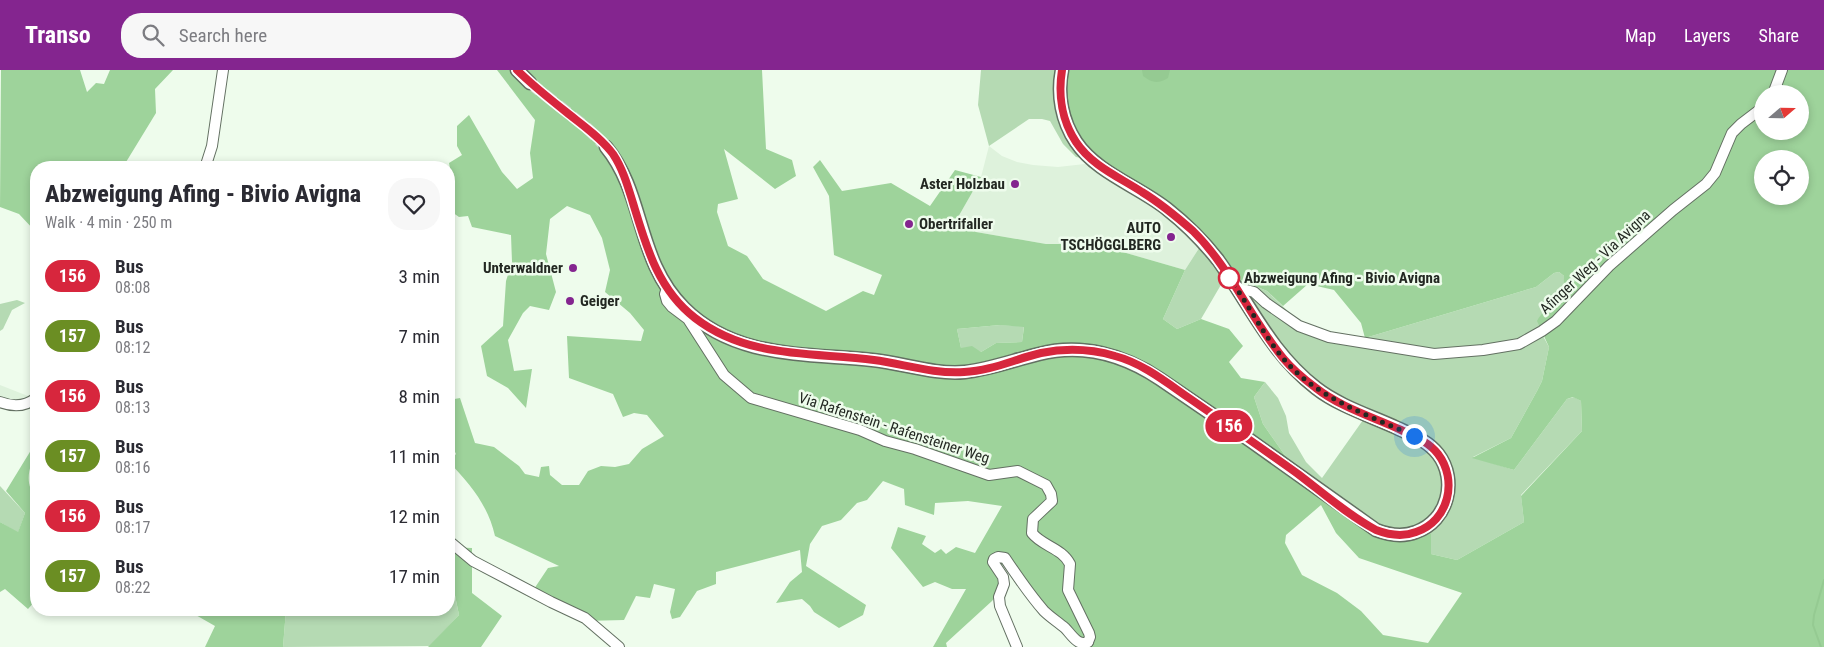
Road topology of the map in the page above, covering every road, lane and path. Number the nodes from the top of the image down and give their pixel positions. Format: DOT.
graph roads {
  1 [pos="223,70"];
  2 [pos="517,70"];
  3 [pos="1062,70"];
  4 [pos="1782,70"];
  5 [pos="530,83"];
  6 [pos="1776,85"];
  7 [pos="1754,114"];
  8 [pos="606,147"];
  9 [pos="207,161"];
  10 [pos="1235,287"];
  11 [pos="667,288"];
  12 [pos="0,402"];
  13 [pos="30,402"];
  14 [pos="455,546"];
  15 [pos="1089,645"];
  16 [pos="619,647"];
  17 [pos="1017,647"];
  1 -- 9 [label="street"];
  2 -- 5 [label="main road"];
  3 -- 10 [label="main road"];
  4 -- 6 [label="street"];
  7 -- 10 [label="street, Afinger Weg - Via Avigna"];
  8 -- 11 [label="main road"];
  10 -- 11 [label="main road"];
  11 -- 15 [label="street, Via Rafenstein - Rafensteiner Weg"];
  12 -- 13 [label="street"];
  14 -- 16 [label="street"];
  15 -- 17 [label="street, Via Rafenstein - Rafensteiner Weg"];
}
